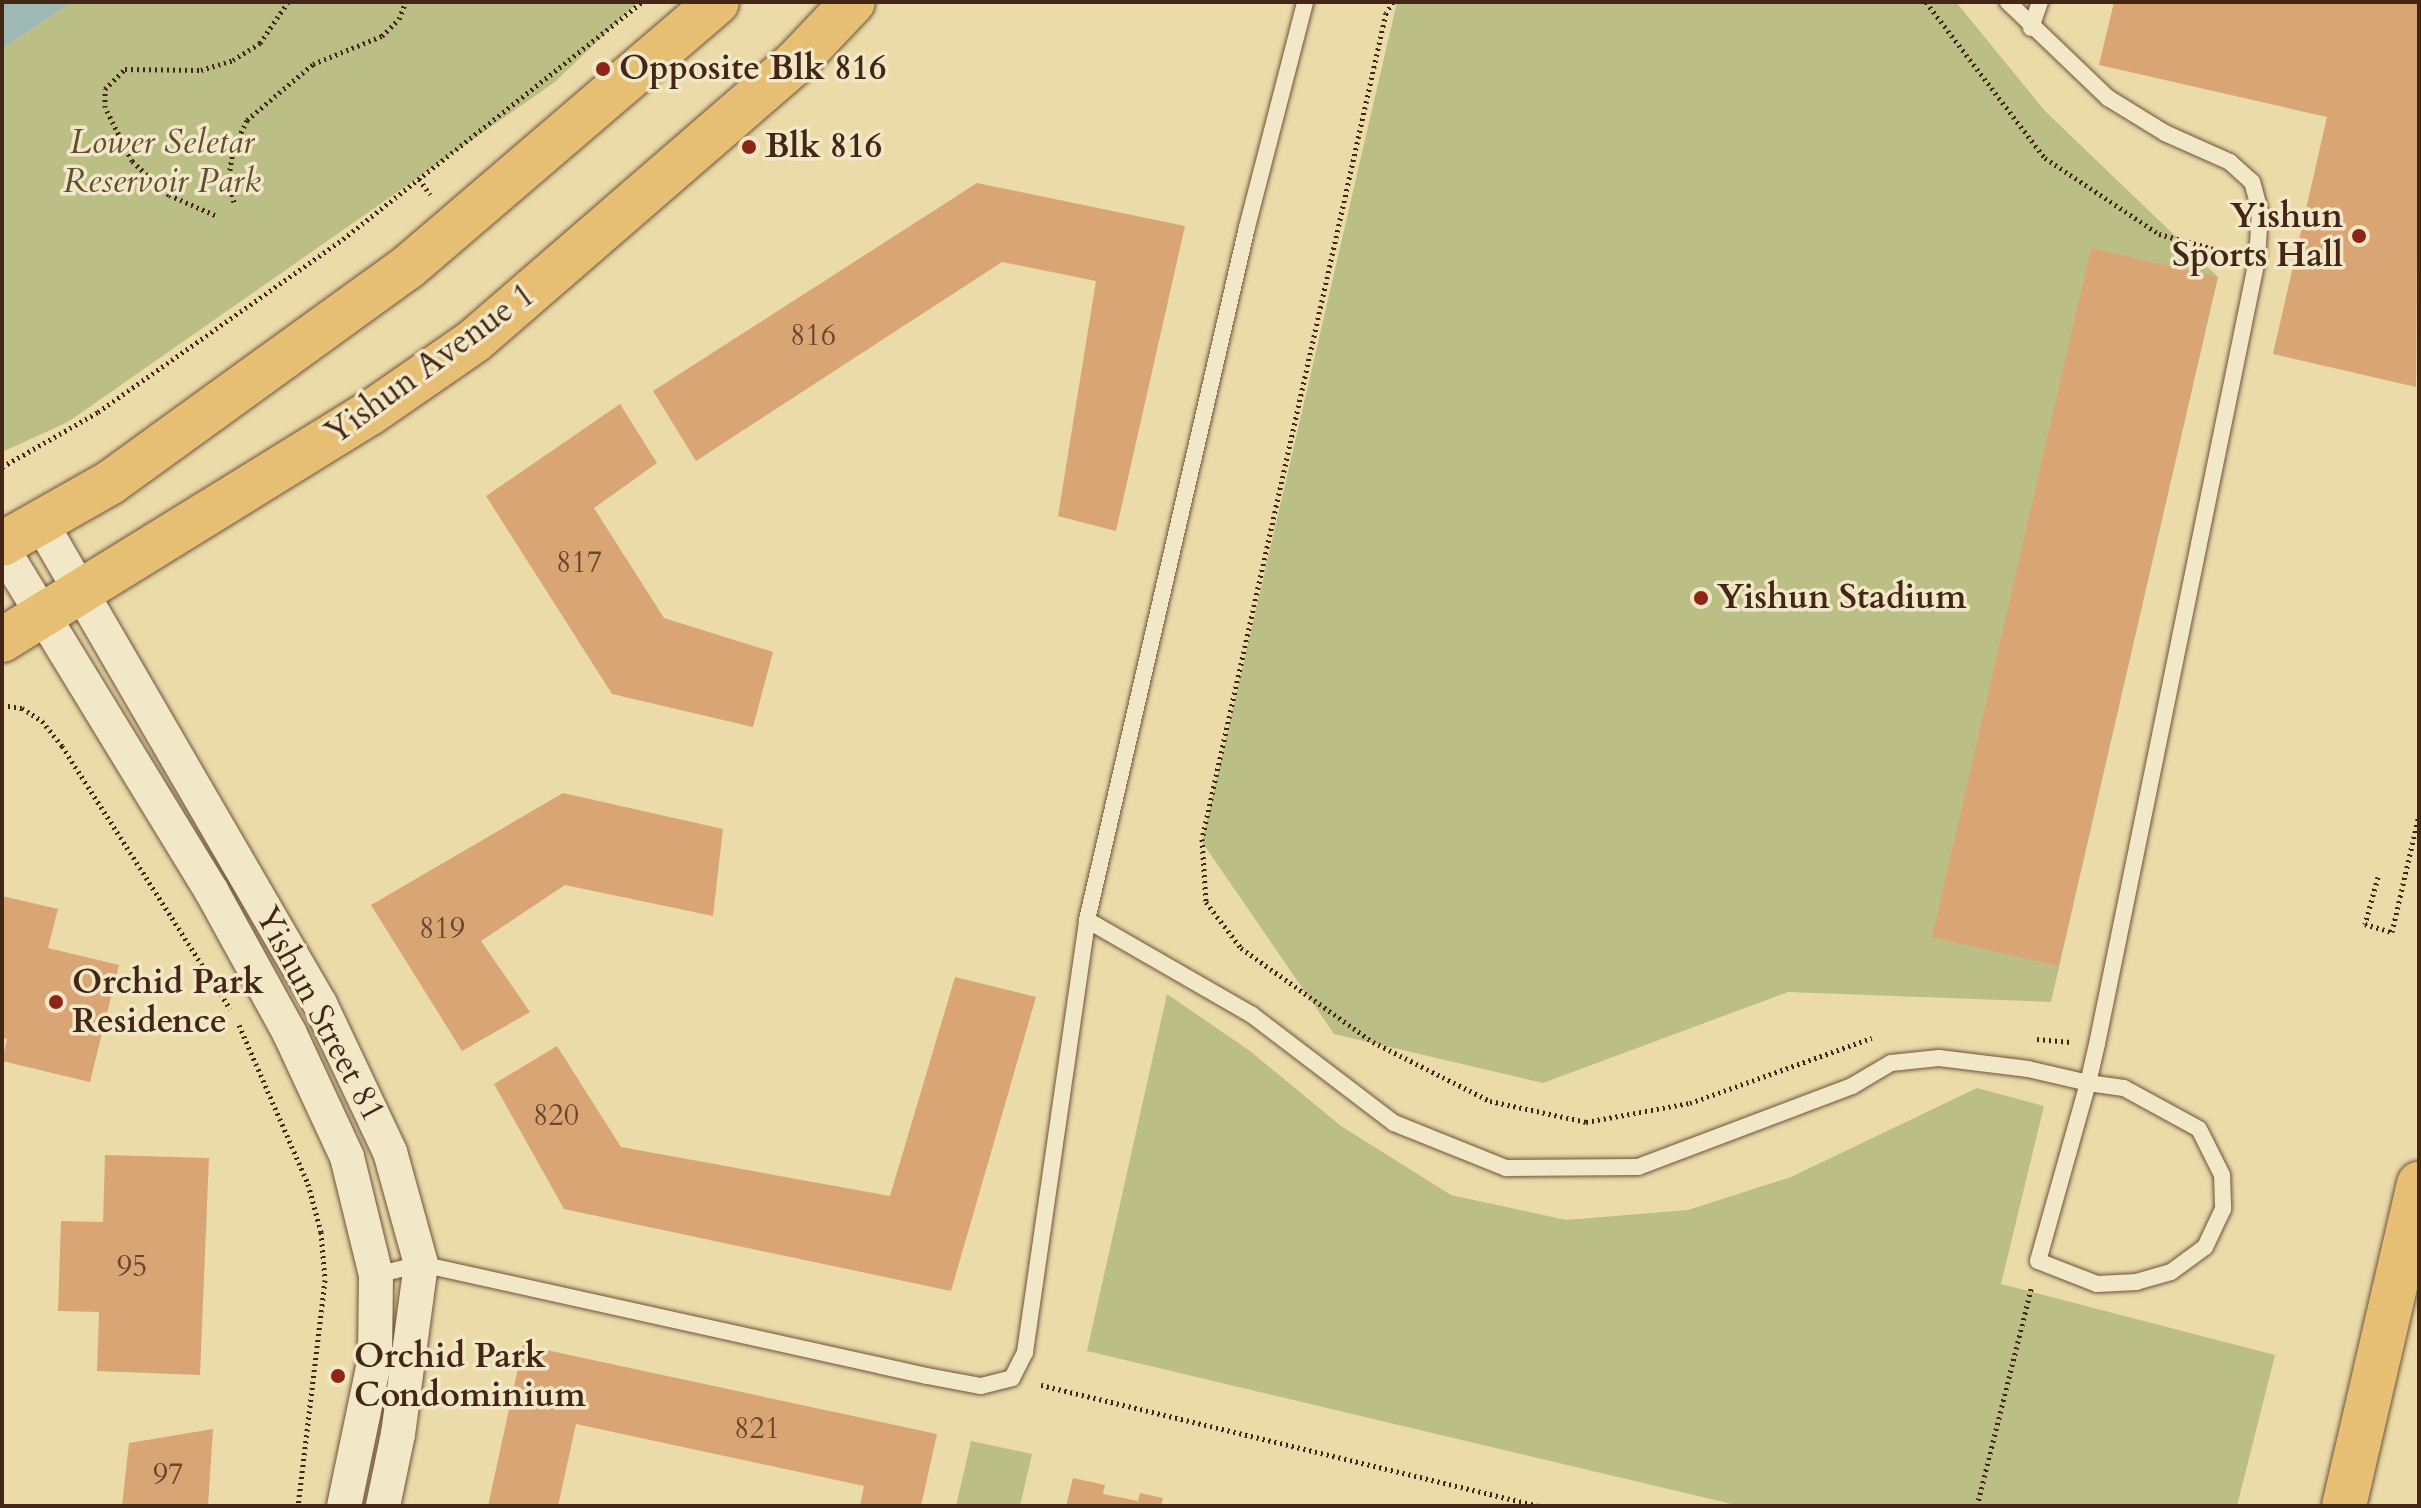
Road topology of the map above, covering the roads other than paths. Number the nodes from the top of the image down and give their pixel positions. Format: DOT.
graph roads {
  1 [pos="717,2"];
  2 [pos="853,2"];
  3 [pos="1305,2"];
  4 [pos="2008,2"];
  5 [pos="2040,2"];
  6 [pos="2031,28"];
  7 [pos="41,523"];
  8 [pos="2,546"];
  9 [pos="64,603"];
  10 [pos="2,640"];
  11 [pos="1087,920"];
  12 [pos="2088,1083"];
  13 [pos="2419,1184"];
  14 [pos="421,1264"];
  15 [pos="376,1275"];
  16 [pos="344,1506"];
  17 [pos="383,1506"];
  18 [pos="2344,1506"];
  1 -- 7 [label="main road"];
  2 -- 9 [label="main road, Yishun Avenue 1"];
  3 -- 11 [label="lane"];
  4 -- 6 [label="lane"];
  5 -- 6 [label="lane"];
  6 -- 12 [label="lane"];
  7 -- 8 [label="main road"];
  7 -- 9 [label="street, Yishun Street 81"];
  8 -- 9 [label="street, Yishun Street 81"];
  9 -- 10 [label="main road, Yishun Avenue 1"];
  9 -- 14 [label="street, Yishun Street 81"];
  9 -- 15 [label="street, Yishun Street 81"];
  11 -- 12 [label="lane"];
  11 -- 14 [label="lane"];
  12 -- 12 [label="lane"];
  13 -- 18 [label="main road"];
  14 -- 15 [label="lane"];
  14 -- 17 [label="street, Yishun Street 81"];
  15 -- 16 [label="street, Yishun Street 81"];
}
